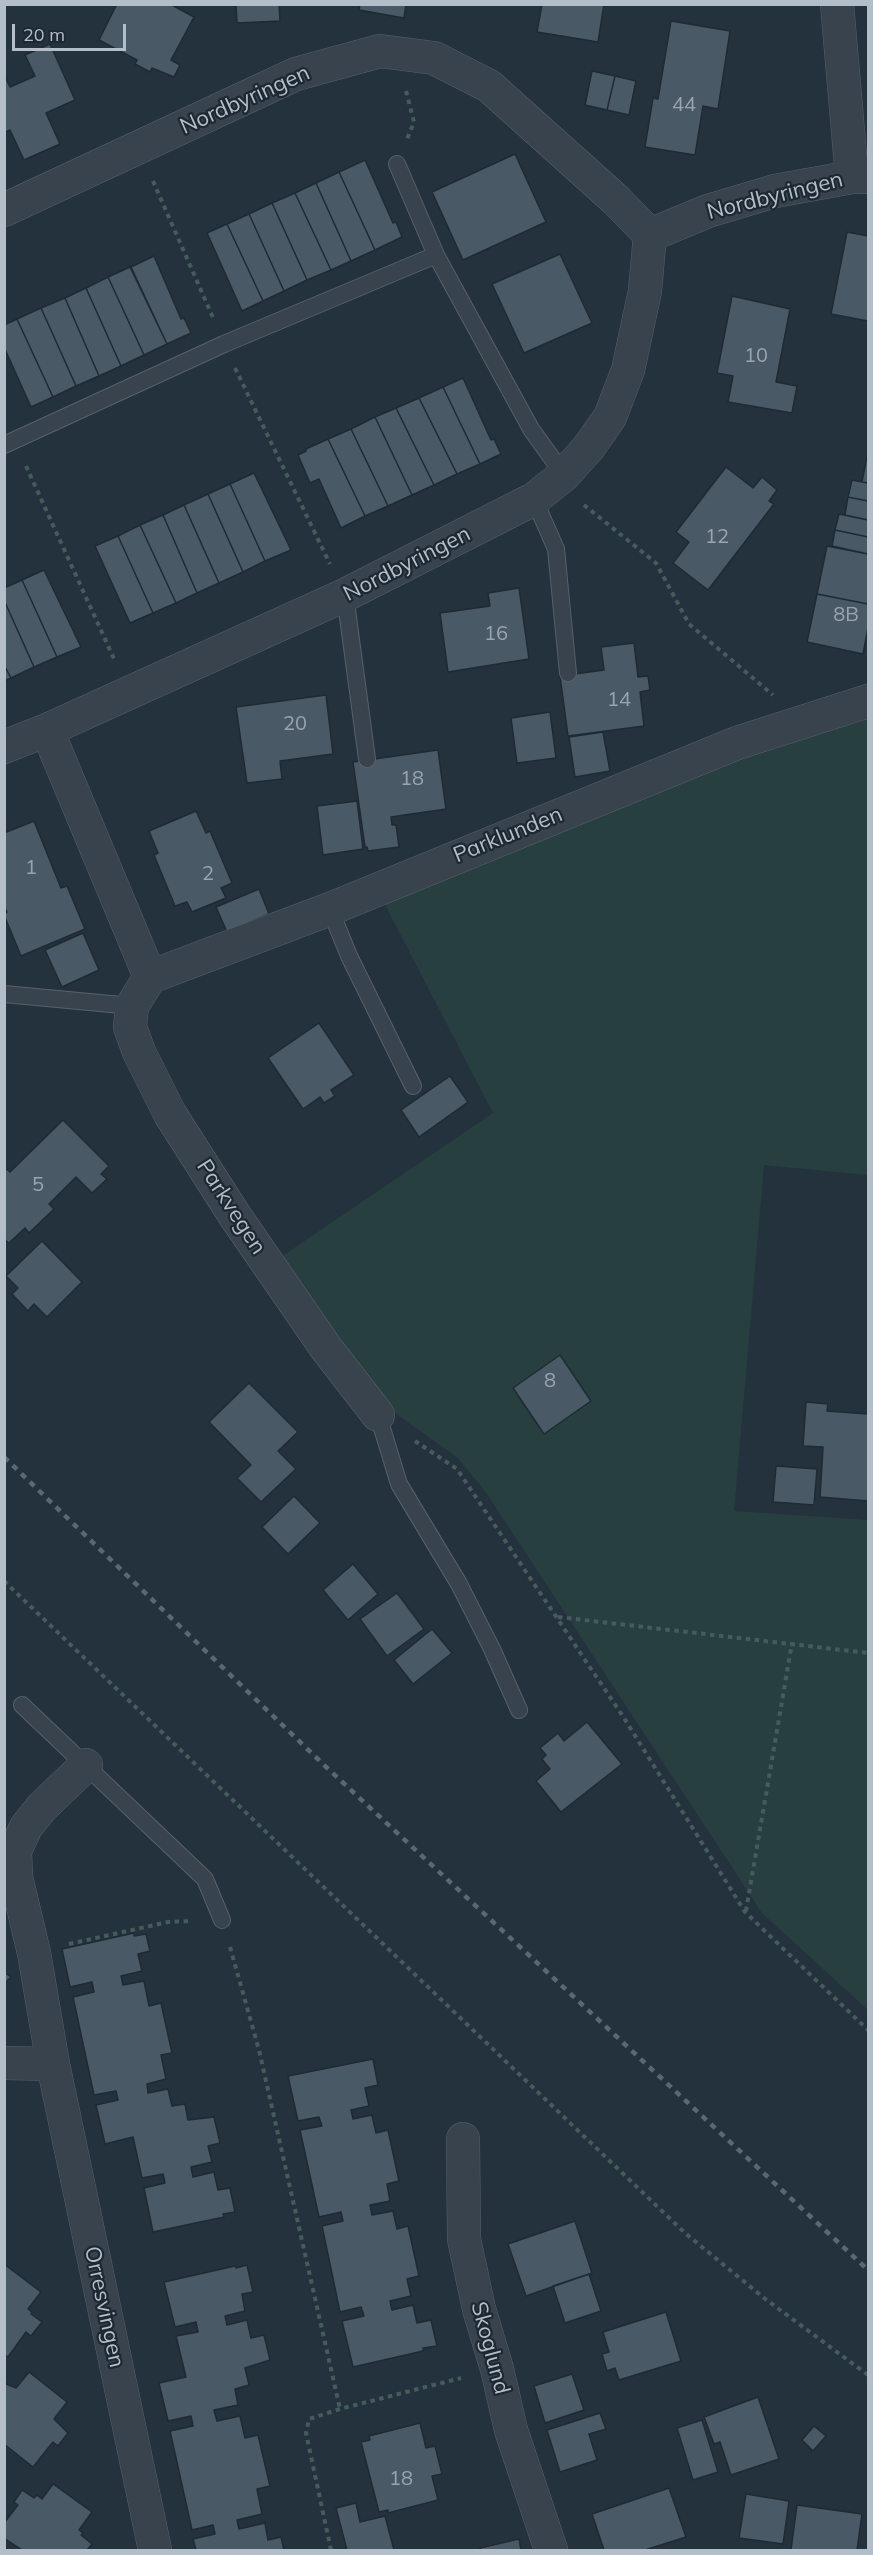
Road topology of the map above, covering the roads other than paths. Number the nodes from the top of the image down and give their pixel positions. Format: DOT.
graph roads {
  1 [pos="837,4"];
  2 [pos="397,164"];
  3 [pos="860,177"];
  4 [pos="4,210"];
  5 [pos="650,235"];
  6 [pos="436,255"];
  7 [pos="9,443"];
  8 [pos="564,475"];
  9 [pos="534,499"];
  10 [pos="345,595"];
  11 [pos="568,673"];
  12 [pos="868,701"];
  13 [pos="47,730"];
  14 [pos="4,747"];
  15 [pos="367,759"];
  16 [pos="330,909"];
  17 [pos="150,977"];
  18 [pos="4,994"];
  19 [pos="132,1006"];
  20 [pos="413,1086"];
  21 [pos="378,1415"];
  22 [pos="22,1705"];
  23 [pos="519,1710"];
  24 [pos="86,1765"];
  25 [pos="222,1920"];
  26 [pos="4,2063"];
  27 [pos="52,2064"];
  28 [pos="463,2139"];
  29 [pos="155,2550"];
  30 [pos="550,2550"];
  1 -- 3 [label="street"];
  2 -- 6 [label="lane"];
  3 -- 5 [label="street, Nordbyringen"];
  4 -- 5 [label="street, Nordbyringen"];
  5 -- 8 [label="street, Nordbyringen"];
  6 -- 7 [label="lane"];
  6 -- 8 [label="lane"];
  8 -- 9 [label="street, Nordbyringen"];
  9 -- 10 [label="street, Nordbyringen"];
  9 -- 11 [label="lane"];
  10 -- 13 [label="street, Nordbyringen"];
  10 -- 15 [label="lane"];
  12 -- 16 [label="street, Parklunden"];
  13 -- 14 [label="street, Nordbyringen"];
  13 -- 17 [label="street"];
  16 -- 17 [label="street, Parklunden"];
  16 -- 20 [label="lane"];
  17 -- 19 [label="street"];
  18 -- 19 [label="lane"];
  19 -- 21 [label="street, Parkvegen"];
  21 -- 23 [label="lane"];
  22 -- 24 [label="lane"];
  24 -- 25 [label="lane"];
  24 -- 27 [label="street, Orresvingen"];
  26 -- 27 [label="street"];
  27 -- 29 [label="street, Orresvingen"];
  28 -- 30 [label="street, Skoglund"];
}
